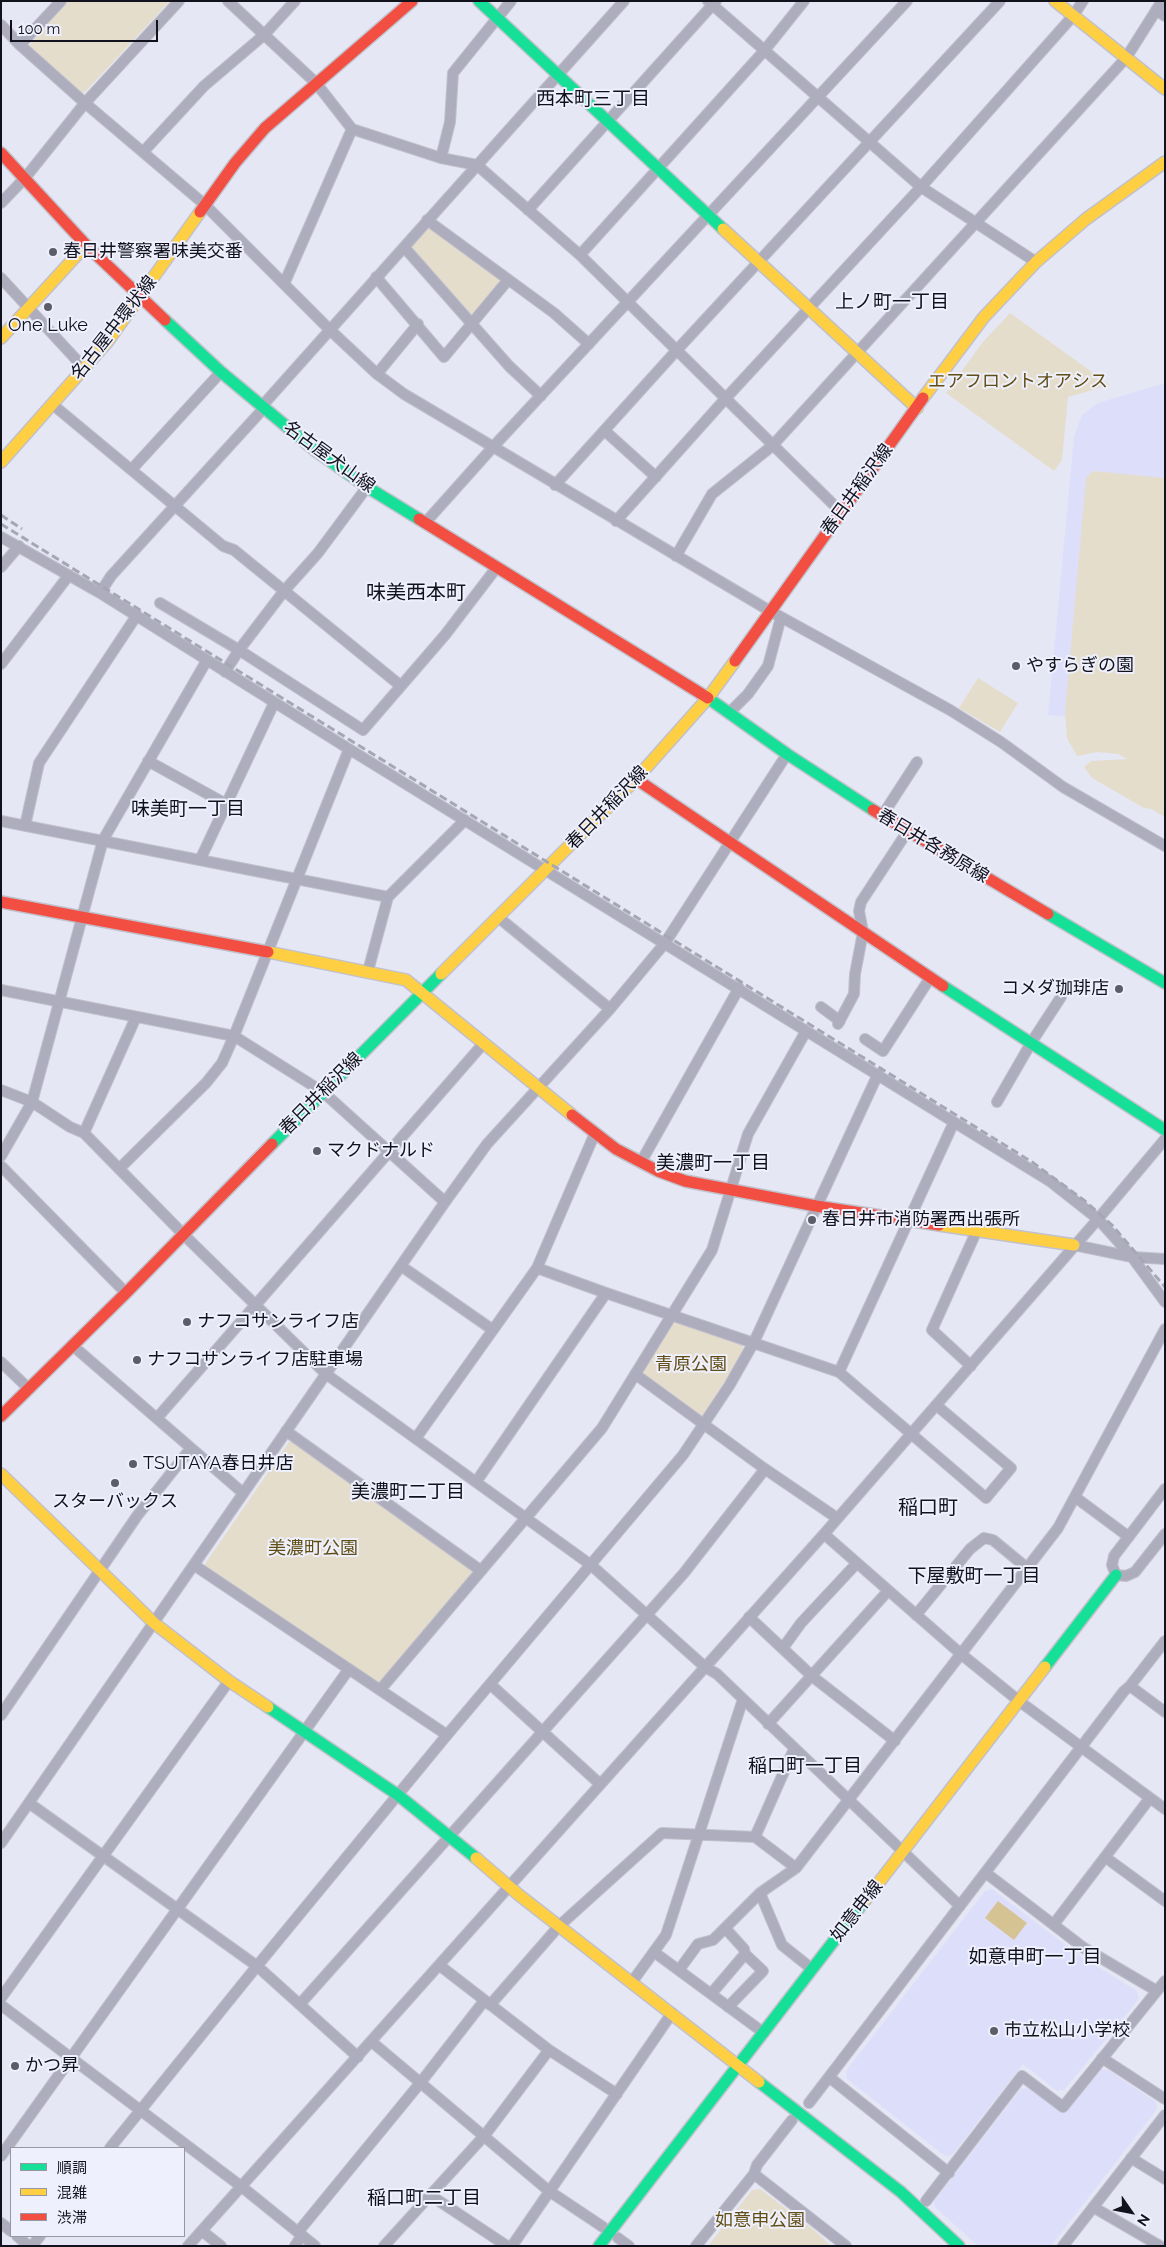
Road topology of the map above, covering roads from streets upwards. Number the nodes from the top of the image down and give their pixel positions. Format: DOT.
graph roads {
  1 [pos="61,1"];
  2 [pos="179,1"];
  3 [pos="228,1"];
  4 [pos="295,1"];
  5 [pos="412,1"];
  6 [pos="479,1"];
  7 [pos="512,1"];
  8 [pos="624,1"];
  9 [pos="804,1"];
  10 [pos="907,1"];
  11 [pos="1000,1"];
  12 [pos="1055,1"];
  13 [pos="1083,1"];
  14 [pos="712,3"];
  15 [pos="1161,9"];
  16 [pos="1073,16"];
  17 [pos="498,18"];
  18 [pos="1,25"];
  19 [pos="264,35"];
  20 [pos="20,45"];
  21 [pos="764,51"];
  22 [pos="1126,58"];
  23 [pos="557,75"];
  24 [pos="316,83"];
  25 [pos="1165,89"];
  26 [pos="818,98"];
  27 [pos="85,103"];
  28 [pos="608,122"];
  29 [pos="352,130"];
  30 [pos="870,142"];
  31 [pos="144,151"];
  32 [pos="1,153"];
  33 [pos="441,158"];
  34 [pos="1165,162"];
  35 [pos="477,165"];
  36 [pos="658,169"];
  37 [pos="25,178"];
  38 [pos="921,187"];
  39 [pos="1,203"];
  40 [pos="204,204"];
  41 [pos="528,210"];
  42 [pos="708,216"];
  43 [pos="427,220"];
  44 [pos="976,222"];
  45 [pos="86,245"];
  46 [pos="404,246"];
  47 [pos="580,255"];
  48 [pos="760,262"];
  49 [pos="1036,262"];
  50 [pos="376,277"];
  51 [pos="1,278"];
  52 [pos="508,280"];
  53 [pos="284,284"];
  54 [pos="140,297"];
  55 [pos="628,302"];
  56 [pos="29,307"];
  57 [pos="810,309"];
  58 [pos="472,323"];
  59 [pos="418,324"];
  60 [pos="330,330"];
  61 [pos="1,338"];
  62 [pos="589,344"];
  63 [pos="676,351"];
  64 [pos="856,354"];
  65 [pos="84,368"];
  66 [pos="221,372"];
  67 [pos="377,374"];
  68 [pos="541,396"];
  69 [pos="726,398"];
  70 [pos="52,404"];
  71 [pos="263,407"];
  72 [pos="916,408"];
  73 [pos="605,430"];
  74 [pos="772,446"];
  75 [pos="493,447"];
  76 [pos="4,454"];
  77 [pos="132,469"];
  78 [pos="656,477"];
  79 [pos="555,485"];
  80 [pos="367,487"];
  81 [pos="175,504"];
  82 [pos="841,512"];
  83 [pos="616,521"];
  84 [pos="425,523"];
  85 [pos="1,537"];
  86 [pos="19,546"];
  87 [pos="676,556"];
  88 [pos="1,567"];
  89 [pos="497,567"];
  90 [pos="69,575"];
  91 [pos="284,591"];
  92 [pos="100,593"];
  93 [pos="160,603"];
  94 [pos="770,611"];
  95 [pos="137,615"];
  96 [pos="781,617"];
  97 [pos="239,650"];
  98 [pos="207,660"];
  99 [pos="1,664"];
  100 [pos="225,672"];
  101 [pos="402,686"];
  102 [pos="708,698"];
  103 [pos="274,703"];
  104 [pos="729,713"];
  105 [pos="349,749"];
  106 [pos="786,754"];
  107 [pos="148,762"];
  108 [pos="917,762"];
  109 [pos="636,779"];
  110 [pos="226,804"];
  111 [pos="882,816"];
  112 [pos="465,820"];
  113 [pos="1,821"];
  114 [pos="25,826"];
  115 [pos="907,832"];
  116 [pos="103,840"];
  117 [pos="730,843"];
  118 [pos="1165,846"];
  119 [pos="200,860"];
  120 [pos="547,869"];
  121 [pos="297,879"];
  122 [pos="388,897"];
  123 [pos="1,902"];
  124 [pos="498,917"];
  125 [pos="82,918"];
  126 [pos="863,932"];
  127 [pos="665,943"];
  128 [pos="267,953"];
  129 [pos="368,971"];
  130 [pos="930,978"];
  131 [pos="1165,983"];
  132 [pos="739,988"];
  133 [pos="1,990"];
  134 [pos="422,993"];
  135 [pos="1061,997"];
  136 [pos="60,1000"];
  137 [pos="821,1007"];
  138 [pos="610,1009"];
  139 [pos="136,1017"];
  140 [pos="806,1031"];
  141 [pos="234,1036"];
  142 [pos="865,1039"];
  143 [pos="483,1044"];
  144 [pos="1031,1044"];
  145 [pos="878,1074"];
  146 [pos="538,1086"];
  147 [pos="1,1090"];
  148 [pos="323,1092"];
  149 [pos="32,1102"];
  150 [pos="997,1102"];
  151 [pos="954,1122"];
  152 [pos="1165,1130"];
  153 [pos="84,1133"];
  154 [pos="594,1133"];
  155 [pos="1165,1138"];
  156 [pos="389,1150"];
  157 [pos="1,1156"];
  158 [pos="641,1162"];
  159 [pos="1,1166"];
  160 [pos="119,1169"];
  161 [pos="730,1190"];
  162 [pos="445,1202"];
  163 [pos="816,1206"];
  164 [pos="908,1219"];
  165 [pos="1098,1219"];
  166 [pos="977,1230"];
  167 [pos="184,1235"];
  168 [pos="1074,1245"];
  169 [pos="1132,1257"];
  170 [pos="1165,1259"];
  171 [pos="401,1266"];
  172 [pos="537,1268"];
  173 [pos="126,1293"];
  174 [pos="606,1294"];
  175 [pos="1165,1302"];
  176 [pos="255,1306"];
  177 [pos="672,1314"];
  178 [pos="1165,1329"];
  179 [pos="493,1330"];
  180 [pos="754,1342"];
  181 [pos="72,1345"];
  182 [pos="1,1362"];
  183 [pos="971,1366"];
  184 [pos="839,1372"];
  185 [pos="326,1374"];
  186 [pos="635,1374"];
  187 [pos="28,1388"];
  188 [pos="936,1405"];
  189 [pos="1,1416"];
  190 [pos="157,1418"];
  191 [pos="705,1424"];
  192 [pos="286,1431"];
  193 [pos="911,1434"];
  194 [pos="416,1438"];
  195 [pos="191,1448"];
  196 [pos="765,1468"];
  197 [pos="1,1474"];
  198 [pos="476,1482"];
  199 [pos="1165,1490"];
  200 [pos="243,1493"];
  201 [pos="1075,1497"];
  202 [pos="526,1518"];
  203 [pos="837,1518"];
  204 [pos="824,1534"];
  205 [pos="1129,1537"];
  206 [pos="1163,1540"];
  207 [pos="857,1564"];
  208 [pos="194,1565"];
  209 [pos="591,1565"];
  210 [pos="1027,1568"];
  211 [pos="99,1570"];
  212 [pos="480,1570"];
  213 [pos="1116,1576"];
  214 [pos="888,1591"];
  215 [pos="647,1614"];
  216 [pos="916,1615"];
  217 [pos="749,1617"];
  218 [pos="154,1623"];
  219 [pos="1165,1641"];
  220 [pos="783,1648"];
  221 [pos="961,1654"];
  222 [pos="705,1666"];
  223 [pos="348,1669"];
  224 [pos="813,1677"];
  225 [pos="229,1681"];
  226 [pos="490,1684"];
  227 [pos="1130,1686"];
  228 [pos="380,1690"];
  229 [pos="743,1699"];
  230 [pos="1020,1701"];
  231 [pos="1165,1712"];
  232 [pos="1,1715"];
  233 [pos="768,1724"];
  234 [pos="306,1732"];
  235 [pos="542,1732"];
  236 [pos="447,1735"];
  237 [pos="895,1741"];
  238 [pos="1082,1747"];
  239 [pos="794,1749"];
  240 [pos="600,1784"];
  241 [pos="398,1795"];
  242 [pos="1150,1798"];
  243 [pos="849,1800"];
  244 [pos="30,1803"];
  245 [pos="1165,1809"];
  246 [pos="450,1835"];
  247 [pos="699,1835"];
  248 [pos="755,1837"];
  249 [pos="1,1843"];
  250 [pos="903,1853"];
  251 [pos="104,1855"];
  252 [pos="1106,1857"];
  253 [pos="796,1868"];
  254 [pos="986,1873"];
  255 [pos="509,1887"];
  256 [pos="760,1893"];
  257 [pos="1165,1902"];
  258 [pos="960,1906"];
  259 [pos="179,1909"];
  260 [pos="1054,1924"];
  261 [pos="559,1926"];
  262 [pos="726,1929"];
  263 [pos="654,1952"];
  264 [pos="745,1954"];
  265 [pos="439,1965"];
  266 [pos="257,1966"];
  267 [pos="812,1969"];
  268 [pos="678,1970"];
  269 [pos="1165,1981"];
  270 [pos="632,1982"];
  271 [pos="1157,1992"];
  272 [pos="711,1994"];
  273 [pos="1,1998"];
  274 [pos="487,2003"];
  275 [pos="300,2004"];
  276 [pos="1,2005"];
  277 [pos="728,2007"];
  278 [pos="672,2013"];
  279 [pos="764,2032"];
  280 [pos="372,2042"];
  281 [pos="549,2050"];
  282 [pos="358,2057"];
  283 [pos="72,2058"];
  284 [pos="1102,2058"];
  285 [pos="738,2066"];
  286 [pos="829,2077"];
  287 [pos="421,2082"];
  288 [pos="617,2094"];
  289 [pos="1165,2099"];
  290 [pos="809,2104"];
  291 [pos="141,2110"];
  292 [pos="1165,2115"];
  293 [pos="792,2120"];
  294 [pos="485,2136"];
  295 [pos="111,2147"];
  296 [pos="183,2147"];
  297 [pos="187,2151"];
  298 [pos="1,2156"];
  299 [pos="1131,2158"];
  300 [pos="949,2173"];
  301 [pos="754,2174"];
  302 [pos="1165,2179"];
  303 [pos="242,2187"];
  304 [pos="549,2191"];
  305 [pos="430,2195"];
  306 [pos="926,2201"];
  307 [pos="1093,2207"];
  308 [pos="603,2227"];
  309 [pos="202,2231"];
  310 [pos="300,2234"];
  311 [pos="18,2237"];
  312 [pos="39,2237"];
  313 [pos="618,2238"];
  314 [pos="1144,2242"];
  315 [pos="30,2246"];
  316 [pos="188,2246"];
  317 [pos="221,2246"];
  318 [pos="296,2246"];
  319 [pos="315,2246"];
  320 [pos="384,2246"];
  321 [pos="508,2246"];
  322 [pos="512,2246"];
  323 [pos="599,2246"];
  324 [pos="629,2246"];
  325 [pos="696,2246"];
  326 [pos="846,2246"];
  327 [pos="959,2246"];
  328 [pos="1063,2246"];
  329 [pos="1160,2246"];
  1 -- 20 [label="street"];
  2 -- 27 [label="street"];
  3 -- 19 [label="street"];
  4 -- 19 [label="street"];
  5 -- 24 [label="street, 名古屋中環状線"];
  6 -- 17 [label="street"];
  7 -- 17 [label="street"];
  8 -- 23 [label="street"];
  9 -- 21 [label="street"];
  10 -- 26 [label="street"];
  11 -- 30 [label="street"];
  12 -- 16 [label="street"];
  13 -- 16 [label="street"];
  14 -- 21 [label="street"];
  14 -- 28 [label="street"];
  15 -- 22 [label="street"];
  16 -- 22 [label="street"];
  16 -- 38 [label="street"];
  17 -- 23 [label="street"];
  17 -- 33 [label="street"];
  18 -- 20 [label="street"];
  19 -- 24 [label="street"];
  19 -- 31 [label="street"];
  20 -- 27 [label="street"];
  21 -- 26 [label="street"];
  21 -- 36 [label="street"];
  22 -- 25 [label="street"];
  22 -- 44 [label="street"];
  23 -- 28 [label="street"];
  23 -- 35 [label="street"];
  24 -- 29 [label="street"];
  24 -- 40 [label="street, 名古屋中環状線"];
  26 -- 30 [label="street"];
  26 -- 42 [label="street"];
  27 -- 31 [label="street"];
  27 -- 37 [label="street"];
  28 -- 36 [label="street"];
  28 -- 41 [label="street"];
  29 -- 33 [label="street"];
  29 -- 53 [label="street"];
  30 -- 38 [label="street"];
  30 -- 48 [label="street"];
  31 -- 40 [label="street"];
  32 -- 37 [label="street, 名古屋犬山線"];
  33 -- 35 [label="street"];
  34 -- 49 [label="street, 春日井稲沢線"];
  35 -- 41 [label="street"];
  35 -- 43 [label="street"];
  36 -- 42 [label="street"];
  36 -- 47 [label="street"];
  37 -- 39 [label="street"];
  37 -- 45 [label="street, 名古屋犬山線"];
  38 -- 44 [label="street"];
  38 -- 57 [label="street"];
  40 -- 53 [label="street"];
  40 -- 54 [label="street, 名古屋中環状線"];
  41 -- 47 [label="street"];
  42 -- 48 [label="street"];
  42 -- 55 [label="street"];
  43 -- 46 [label="street"];
  43 -- 52 [label="street"];
  44 -- 49 [label="street"];
  44 -- 64 [label="street"];
  45 -- 54 [label="street, 名古屋犬山線"];
  45 -- 56 [label="street"];
  46 -- 50 [label="street"];
  46 -- 58 [label="street"];
  47 -- 55 [label="street"];
  48 -- 57 [label="street"];
  48 -- 63 [label="street"];
  49 -- 72 [label="street, 春日井稲沢線"];
  50 -- 59 [label="street"];
  50 -- 60 [label="street"];
  51 -- 56 [label="street"];
  52 -- 58 [label="street"];
  52 -- 62 [label="street"];
  53 -- 60 [label="street"];
  54 -- 65 [label="street, 名古屋中環状線"];
  54 -- 66 [label="street, 名古屋犬山線"];
  55 -- 62 [label="street"];
  55 -- 63 [label="street"];
  56 -- 61 [label="street"];
  56 -- 65 [label="street"];
  57 -- 64 [label="street"];
  57 -- 69 [label="street"];
  58 -- 59 [label="street"];
  58 -- 68 [label="street"];
  59 -- 67 [label="street"];
  60 -- 67 [label="street"];
  60 -- 71 [label="street"];
  62 -- 68 [label="street"];
  63 -- 69 [label="street"];
  63 -- 73 [label="street"];
  64 -- 72 [label="street"];
  64 -- 74 [label="street"];
  65 -- 70 [label="street, 名古屋中環状線"];
  66 -- 71 [label="street, 名古屋犬山線"];
  66 -- 77 [label="street"];
  67 -- 75 [label="street"];
  68 -- 75 [label="street"];
  69 -- 74 [label="street"];
  69 -- 78 [label="street"];
  70 -- 76 [label="street, 名古屋中環状線"];
  70 -- 77 [label="street"];
  71 -- 80 [label="street, 名古屋犬山線"];
  71 -- 81 [label="street"];
  72 -- 82 [label="street, 春日井稲沢線"];
  73 -- 78 [label="street"];
  73 -- 79 [label="street"];
  74 -- 82 [label="street"];
  74 -- 87 [label="street"];
  75 -- 79 [label="street"];
  75 -- 84 [label="street"];
  77 -- 81 [label="street"];
  78 -- 83 [label="street"];
  79 -- 83 [label="street"];
  80 -- 84 [label="street, 名古屋犬山線"];
  80 -- 91 [label="street"];
  81 -- 91 [label="street"];
  81 -- 92 [label="street"];
  82 -- 94 [label="street, 春日井稲沢線"];
  83 -- 87 [label="street"];
  84 -- 89 [label="street, 名古屋犬山線"];
  85 -- 86 [label="street"];
  86 -- 88 [label="street"];
  86 -- 90 [label="street"];
  87 -- 94 [label="street"];
  89 -- 101 [label="street"];
  89 -- 102 [label="street, 名古屋犬山線"];
  90 -- 92 [label="street"];
  90 -- 99 [label="street"];
  91 -- 97 [label="street"];
  91 -- 101 [label="street"];
  92 -- 95 [label="street"];
  93 -- 97 [label="street"];
  94 -- 96 [label="street"];
  94 -- 102 [label="street, 春日井稲沢線"];
  95 -- 98 [label="street"];
  95 -- 114 [label="street"];
  96 -- 104 [label="street"];
  96 -- 118 [label="street"];
  97 -- 100 [label="street"];
  97 -- 101 [label="street"];
  98 -- 100 [label="street"];
  98 -- 107 [label="street"];
  100 -- 103 [label="street"];
  102 -- 104 [label="street, 春日井各務原線"];
  102 -- 109 [label="street, 春日井稲沢線"];
  103 -- 105 [label="street"];
  103 -- 110 [label="street"];
  104 -- 106 [label="street, 春日井各務原線"];
  105 -- 112 [label="street"];
  105 -- 121 [label="street"];
  106 -- 111 [label="street, 春日井各務原線"];
  106 -- 117 [label="street"];
  107 -- 110 [label="street"];
  107 -- 116 [label="street"];
  108 -- 111 [label="street"];
  109 -- 117 [label="street"];
  109 -- 120 [label="street, 春日井稲沢線"];
  110 -- 119 [label="street"];
  111 -- 115 [label="street, 春日井各務原線"];
  112 -- 120 [label="street"];
  112 -- 122 [label="street"];
  113 -- 114 [label="street"];
  114 -- 116 [label="street"];
  115 -- 126 [label="street"];
  115 -- 131 [label="street, 春日井各務原線"];
  116 -- 119 [label="street"];
  116 -- 125 [label="street"];
  117 -- 126 [label="street"];
  117 -- 127 [label="street"];
  119 -- 121 [label="street"];
  120 -- 124 [label="street, 春日井稲沢線"];
  120 -- 127 [label="street"];
  121 -- 122 [label="street"];
  121 -- 128 [label="street"];
  122 -- 129 [label="street"];
  123 -- 125 [label="street"];
  124 -- 134 [label="street, 春日井稲沢線"];
  124 -- 138 [label="street"];
  125 -- 128 [label="street"];
  125 -- 136 [label="street"];
  126 -- 130 [label="street"];
  126 -- 137 [label="street"];
  127 -- 132 [label="street"];
  127 -- 138 [label="street"];
  128 -- 129 [label="street"];
  128 -- 141 [label="street"];
  129 -- 134 [label="street"];
  130 -- 142 [label="street"];
  130 -- 144 [label="street"];
  132 -- 140 [label="street"];
  132 -- 158 [label="street"];
  133 -- 136 [label="street"];
  134 -- 143 [label="street"];
  134 -- 148 [label="street, 春日井稲沢線"];
  135 -- 144 [label="street"];
  136 -- 139 [label="street"];
  136 -- 149 [label="street"];
  138 -- 146 [label="street"];
  139 -- 141 [label="street"];
  139 -- 153 [label="street"];
  140 -- 145 [label="street"];
  140 -- 161 [label="street"];
  141 -- 148 [label="street"];
  141 -- 160 [label="street"];
  143 -- 146 [label="street"];
  143 -- 156 [label="street"];
  144 -- 150 [label="street"];
  144 -- 152 [label="street"];
  145 -- 151 [label="street"];
  145 -- 163 [label="street"];
  146 -- 154 [label="street"];
  146 -- 162 [label="street"];
  147 -- 149 [label="street"];
  148 -- 156 [label="street"];
  148 -- 167 [label="street, 春日井稲沢線"];
  149 -- 153 [label="street"];
  149 -- 157 [label="street"];
  151 -- 164 [label="street"];
  151 -- 165 [label="street"];
  153 -- 160 [label="street"];
  154 -- 158 [label="street"];
  154 -- 172 [label="street"];
  155 -- 165 [label="street"];
  156 -- 162 [label="street"];
  156 -- 176 [label="street"];
  158 -- 161 [label="street"];
  159 -- 173 [label="street"];
  160 -- 167 [label="street"];
  161 -- 163 [label="street"];
  161 -- 177 [label="street"];
  162 -- 171 [label="street"];
  163 -- 164 [label="street"];
  163 -- 180 [label="street"];
  164 -- 166 [label="street"];
  164 -- 184 [label="street"];
  165 -- 168 [label="street"];
  165 -- 169 [label="street"];
  166 -- 168 [label="street"];
  166 -- 183 [label="street"];
  167 -- 173 [label="street, 春日井稲沢線"];
  167 -- 176 [label="street"];
  168 -- 169 [label="street"];
  168 -- 183 [label="street"];
  169 -- 170 [label="street"];
  169 -- 175 [label="street"];
  171 -- 179 [label="street"];
  171 -- 185 [label="street"];
  172 -- 174 [label="street"];
  172 -- 179 [label="street"];
  173 -- 181 [label="street, 春日井稲沢線"];
  174 -- 177 [label="street"];
  174 -- 198 [label="street"];
  176 -- 185 [label="street"];
  176 -- 190 [label="street"];
  177 -- 180 [label="street"];
  177 -- 186 [label="street"];
  178 -- 201 [label="street"];
  179 -- 194 [label="street"];
  180 -- 184 [label="street"];
  180 -- 191 [label="street"];
  181 -- 187 [label="street, 春日井稲沢線"];
  181 -- 190 [label="street"];
  182 -- 187 [label="street"];
  183 -- 188 [label="street"];
  184 -- 193 [label="street"];
  185 -- 192 [label="street"];
  185 -- 194 [label="street"];
  186 -- 191 [label="street"];
  186 -- 202 [label="street"];
  187 -- 189 [label="street, 春日井稲沢線"];
  188 -- 193 [label="street"];
  188 -- 193 [label="street"];
  190 -- 195 [label="street"];
  191 -- 196 [label="street"];
  191 -- 209 [label="street"];
  192 -- 200 [label="street"];
  192 -- 212 [label="street"];
  193 -- 203 [label="street"];
  194 -- 198 [label="street"];
  195 -- 200 [label="street"];
  195 -- 211 [label="street"];
  196 -- 203 [label="street"];
  196 -- 215 [label="street"];
  197 -- 211 [label="street"];
  198 -- 202 [label="street"];
  199 -- 205 [label="street"];
  200 -- 208 [label="street"];
  201 -- 205 [label="street"];
  201 -- 210 [label="street"];
  202 -- 209 [label="street"];
  202 -- 212 [label="street"];
  203 -- 204 [label="street"];
  204 -- 207 [label="street"];
  204 -- 217 [label="street"];
  205 -- 213 [label="street"];
  206 -- 213 [label="street"];
  207 -- 214 [label="street"];
  207 -- 220 [label="street"];
  208 -- 218 [label="street"];
  208 -- 223 [label="street"];
  209 -- 215 [label="street"];
  209 -- 226 [label="street"];
  210 -- 216 [label="street"];
  210 -- 221 [label="street"];
  211 -- 218 [label="street"];
  211 -- 232 [label="street"];
  212 -- 228 [label="street"];
  213 -- 230 [label="street, 如意申線"];
  214 -- 216 [label="street"];
  214 -- 224 [label="street"];
  215 -- 222 [label="street"];
  215 -- 235 [label="street"];
  216 -- 221 [label="street"];
  217 -- 220 [label="street"];
  217 -- 222 [label="street"];
  218 -- 225 [label="street"];
  218 -- 244 [label="street"];
  219 -- 227 [label="street"];
  220 -- 224 [label="street"];
  221 -- 230 [label="street"];
  221 -- 237 [label="street"];
  222 -- 229 [label="street"];
  222 -- 240 [label="street"];
  223 -- 228 [label="street"];
  223 -- 234 [label="street"];
  224 -- 233 [label="street"];
  224 -- 237 [label="street"];
  225 -- 234 [label="street"];
  225 -- 251 [label="street"];
  226 -- 235 [label="street"];
  226 -- 236 [label="street"];
  227 -- 231 [label="street"];
  227 -- 238 [label="street"];
  228 -- 236 [label="street"];
  229 -- 233 [label="street"];
  229 -- 247 [label="street"];
  230 -- 238 [label="street"];
  230 -- 250 [label="street, 如意申線"];
  233 -- 239 [label="street"];
  234 -- 241 [label="street"];
  234 -- 259 [label="street"];
  235 -- 240 [label="street"];
  235 -- 246 [label="street"];
  236 -- 241 [label="street"];
  237 -- 243 [label="street"];
  238 -- 242 [label="street"];
  238 -- 254 [label="street"];
  239 -- 243 [label="street"];
  239 -- 248 [label="street"];
  240 -- 255 [label="street"];
  241 -- 246 [label="street"];
  241 -- 266 [label="street"];
  242 -- 245 [label="street"];
  242 -- 252 [label="street"];
  243 -- 250 [label="street"];
  243 -- 253 [label="street"];
  244 -- 249 [label="street"];
  244 -- 251 [label="street"];
  246 -- 255 [label="street"];
  246 -- 275 [label="street"];
  247 -- 248 [label="street"];
  247 -- 261 [label="street"];
  247 -- 263 [label="street"];
  248 -- 253 [label="street"];
  250 -- 258 [label="street"];
  250 -- 267 [label="street, 如意申線"];
  251 -- 259 [label="street"];
  251 -- 273 [label="street"];
  252 -- 257 [label="street"];
  252 -- 260 [label="street"];
  253 -- 256 [label="street"];
  254 -- 258 [label="street"];
  254 -- 260 [label="street"];
  255 -- 261 [label="street"];
  255 -- 265 [label="street"];
  256 -- 262 [label="street"];
  256 -- 267 [label="street"];
  258 -- 286 [label="street"];
  259 -- 266 [label="street"];
  259 -- 283 [label="street"];
  260 -- 271 [label="street"];
  261 -- 270 [label="street"];
  261 -- 274 [label="street"];
  262 -- 264 [label="street"];
  262 -- 268 [label="street"];
  263 -- 268 [label="street"];
  263 -- 270 [label="street"];
  264 -- 272 [label="street"];
  264 -- 277 [label="street"];
  265 -- 274 [label="street"];
  265 -- 280 [label="street"];
  266 -- 275 [label="street"];
  266 -- 291 [label="street"];
  267 -- 279 [label="street, 如意申線"];
  268 -- 272 [label="street"];
  269 -- 271 [label="street"];
  270 -- 278 [label="street"];
  271 -- 284 [label="street"];
  272 -- 277 [label="street"];
  274 -- 281 [label="street"];
  274 -- 287 [label="street"];
  275 -- 282 [label="street"];
  276 -- 283 [label="street"];
  277 -- 279 [label="street"];
  278 -- 285 [label="street"];
  278 -- 288 [label="street"];
  279 -- 285 [label="street, 如意申線"];
  280 -- 282 [label="street"];
  280 -- 287 [label="street"];
  281 -- 288 [label="street"];
  281 -- 294 [label="street"];
  282 -- 303 [label="street"];
  283 -- 291 [label="street"];
  283 -- 298 [label="street"];
  284 -- 289 [label="street"];
  284 -- 300 [label="street"];
  285 -- 323 [label="street, 如意申線"];
  285 -- 327 [label="street"];
  286 -- 290 [label="street"];
  286 -- 300 [label="street"];
  287 -- 294 [label="street"];
  287 -- 310 [label="street"];
  288 -- 304 [label="street"];
  291 -- 295 [label="street"];
  291 -- 296 [label="street"];
  292 -- 299 [label="street"];
  293 -- 301 [label="street"];
  294 -- 304 [label="street"];
  294 -- 305 [label="street"];
  297 -- 303 [label="street"];
  299 -- 302 [label="street"];
  299 -- 307 [label="street"];
  300 -- 306 [label="street"];
  301 -- 325 [label="street"];
  301 -- 326 [label="street"];
  303 -- 309 [label="street"];
  303 -- 310 [label="street"];
  304 -- 308 [label="street"];
  304 -- 322 [label="street"];
  305 -- 320 [label="street"];
  305 -- 321 [label="street"];
  307 -- 314 [label="street"];
  307 -- 328 [label="street"];
  309 -- 316 [label="street"];
  309 -- 317 [label="street"];
  310 -- 318 [label="street"];
  310 -- 319 [label="street"];
  311 -- 315 [label="street"];
  312 -- 315 [label="street"];
  313 -- 324 [label="street"];
  314 -- 329 [label="street"];
}
